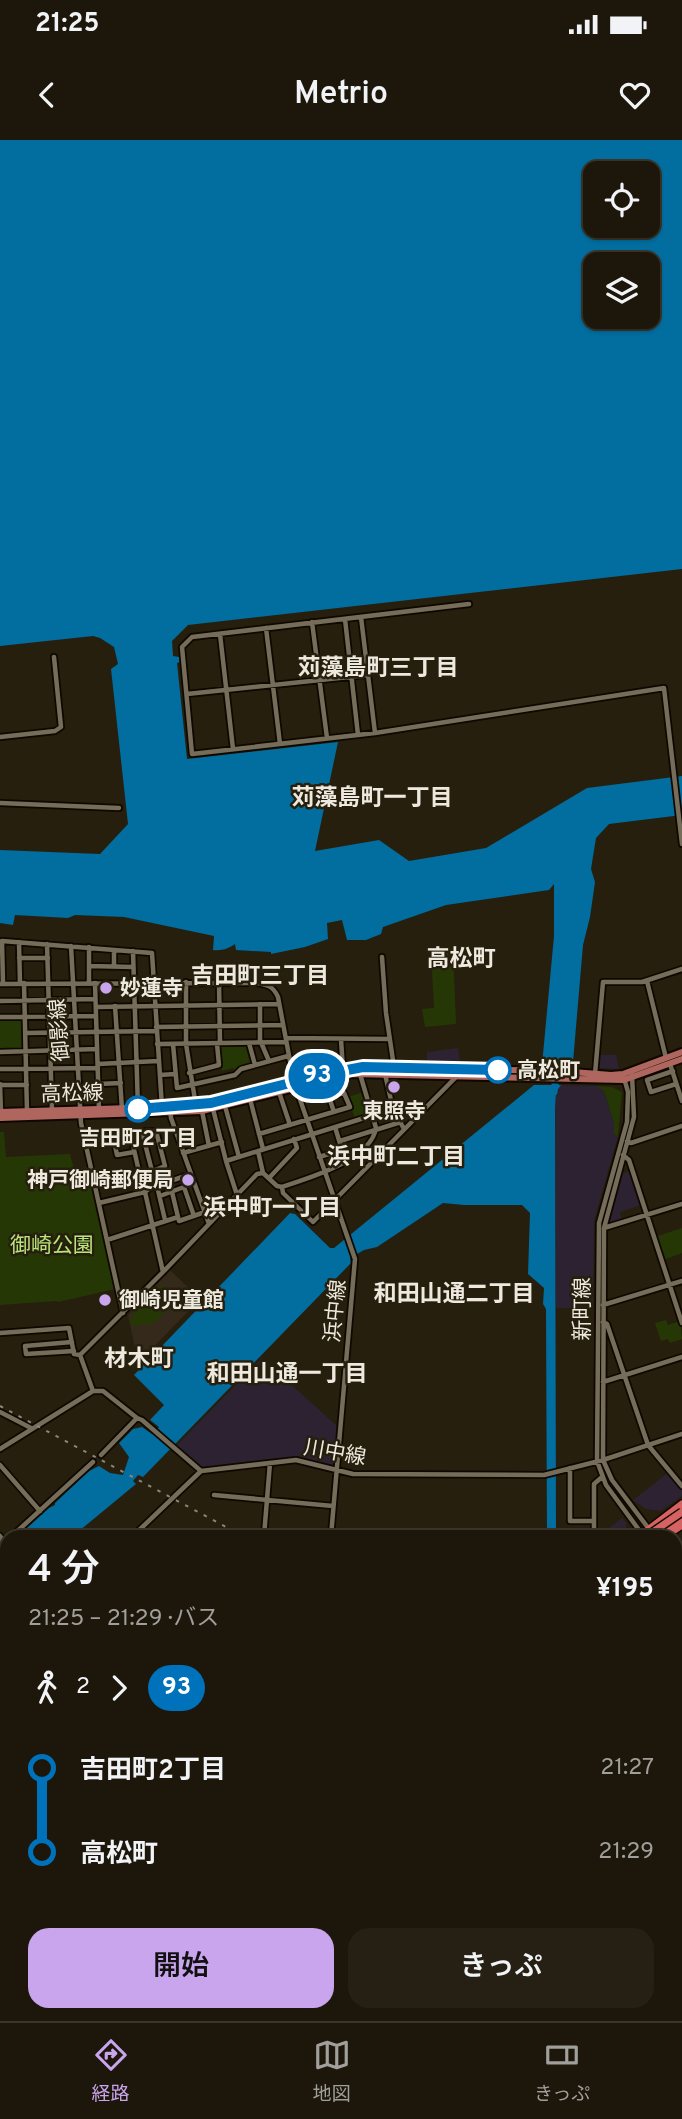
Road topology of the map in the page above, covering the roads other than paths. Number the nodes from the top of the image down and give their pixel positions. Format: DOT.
graph roads {
  1 [pos="469,604"];
  2 [pos="361,617"];
  3 [pos="345,619"];
  4 [pos="313,622"];
  5 [pos="266,628"];
  6 [pos="220,634"];
  7 [pos="54,657"];
  8 [pos="368,675"];
  9 [pos="351,676"];
  10 [pos="320,680"];
  11 [pos="273,685"];
  12 [pos="227,690"];
  13 [pos="187,694"];
  14 [pos="375,733"];
  15 [pos="358,735"];
  16 [pos="0,737"];
  17 [pos="327,738"];
  18 [pos="280,744"];
  19 [pos="233,749"];
  20 [pos="0,803"];
  21 [pos="119,807"];
  22 [pos="682,844"];
  23 [pos="19,942"];
  24 [pos="47,944"];
  25 [pos="71,946"];
  26 [pos="89,947"];
  27 [pos="114,950"];
  28 [pos="133,951"];
  29 [pos="1,953"];
  30 [pos="382,957"];
  31 [pos="19,958"];
  32 [pos="48,958"];
  33 [pos="89,966"];
  34 [pos="1,967"];
  35 [pos="114,967"];
  36 [pos="133,967"];
  37 [pos="682,969"];
  38 [pos="647,981"];
  39 [pos="186,982"];
  40 [pos="219,982"];
  41 [pos="22,983"];
  42 [pos="48,983"];
  43 [pos="72,983"];
  44 [pos="92,983"];
  45 [pos="153,983"];
  46 [pos="1,984"];
  47 [pos="134,984"];
  48 [pos="73,999"];
  49 [pos="96,999"];
  50 [pos="49,1000"];
  51 [pos="0,1001"];
  52 [pos="24,1001"];
  53 [pos="260,1004"];
  54 [pos="279,1004"];
  55 [pos="186,1005"];
  56 [pos="220,1005"];
  57 [pos="115,1006"];
  58 [pos="135,1006"];
  59 [pos="154,1006"];
  60 [pos="96,1007"];
  61 [pos="74,1016"];
  62 [pos="96,1016"];
  63 [pos="0,1017"];
  64 [pos="25,1017"];
  65 [pos="49,1017"];
  66 [pos="283,1025"];
  67 [pos="220,1026"];
  68 [pos="260,1026"];
  69 [pos="186,1027"];
  70 [pos="156,1029"];
  71 [pos="75,1032"];
  72 [pos="97,1032"];
  73 [pos="116,1032"];
  74 [pos="135,1032"];
  75 [pos="26,1033"];
  76 [pos="50,1033"];
  77 [pos="341,1039"];
  78 [pos="389,1039"];
  79 [pos="286,1040"];
  80 [pos="218,1043"];
  81 [pos="249,1043"];
  82 [pos="262,1043"];
  83 [pos="157,1044"];
  84 [pos="173,1044"];
  85 [pos="186,1044"];
  86 [pos="97,1049"];
  87 [pos="77,1050"];
  88 [pos="50,1051"];
  89 [pos="0,1052"];
  90 [pos="26,1052"];
  91 [pos="682,1052"];
  92 [pos="288,1056"];
  93 [pos="682,1059"];
  94 [pos="159,1061"];
  95 [pos="269,1061"];
  96 [pos="137,1062"];
  97 [pos="118,1063"];
  98 [pos="670,1064"];
  99 [pos="255,1065"];
  100 [pos="98,1067"];
  101 [pos="394,1067"];
  102 [pos="51,1068"];
  103 [pos="78,1068"];
  104 [pos="0,1069"];
  105 [pos="27,1069"];
  106 [pos="462,1069"];
  107 [pos="343,1070"];
  108 [pos="385,1071"];
  109 [pos="189,1073"];
  110 [pos="175,1074"];
  111 [pos="360,1074"];
  112 [pos="540,1074"];
  113 [pos="559,1074"];
  114 [pos="595,1074"];
  115 [pos="631,1074"];
  116 [pos="160,1075"];
  117 [pos="458,1075"];
  118 [pos="624,1077"];
  119 [pos="121,1083"];
  120 [pos="99,1084"];
  121 [pos="295,1084"];
  122 [pos="677,1084"];
  123 [pos="0,1085"];
  124 [pos="27,1085"];
  125 [pos="191,1087"];
  126 [pos="0,1092"];
  127 [pos="279,1092"];
  128 [pos="681,1093"];
  129 [pos="250,1099"];
  130 [pos="682,1101"];
  131 [pos="225,1105"];
  132 [pos="162,1108"];
  133 [pos="122,1109"];
  134 [pos="138,1109"];
  135 [pos="199,1109"];
  136 [pos="213,1109"];
  137 [pos="393,1109"];
  138 [pos="99,1110"];
  139 [pos="170,1110"];
  140 [pos="52,1111"];
  141 [pos="0,1112"];
  142 [pos="27,1112"];
  143 [pos="334,1112"];
  144 [pos="80,1114"];
  145 [pos="372,1115"];
  146 [pos="0,1118"];
  147 [pos="307,1119"];
  148 [pos="401,1122"];
  149 [pos="290,1125"];
  150 [pos="682,1126"];
  151 [pos="335,1127"];
  152 [pos="404,1129"];
  153 [pos="376,1130"];
  154 [pos="130,1132"];
  155 [pos="142,1132"];
  156 [pos="259,1134"];
  157 [pos="312,1134"];
  158 [pos="113,1136"];
  159 [pos="295,1139"];
  160 [pos="85,1141"];
  161 [pos="340,1141"];
  162 [pos="222,1142"];
  163 [pos="627,1142"];
  164 [pos="209,1146"];
  165 [pos="260,1150"];
  166 [pos="342,1150"];
  167 [pos="134,1152"];
  168 [pos="183,1153"];
  169 [pos="623,1156"];
  170 [pos="239,1157"];
  171 [pos="319,1157"];
  172 [pos="351,1159"];
  173 [pos="226,1161"];
  174 [pos="152,1171"];
  175 [pos="324,1172"];
  176 [pos="263,1173"];
  177 [pos="191,1174"];
  178 [pos="269,1178"];
  179 [pos="158,1186"];
  180 [pos="282,1187"];
  181 [pos="145,1192"];
  182 [pos="172,1192"];
  183 [pos="237,1195"];
  184 [pos="160,1196"];
  185 [pos="335,1202"];
  186 [pos="99,1203"];
  187 [pos="682,1204"];
  188 [pos="205,1212"];
  189 [pos="646,1215"];
  190 [pos="194,1216"];
  191 [pos="178,1217"];
  192 [pos="165,1220"];
  193 [pos="153,1224"];
  194 [pos="209,1224"];
  195 [pos="604,1228"];
  196 [pos="107,1240"];
  197 [pos="163,1272"];
  198 [pos="682,1281"];
  199 [pos="670,1285"];
  200 [pos="682,1296"];
  201 [pos="674,1298"];
  202 [pos="600,1305"];
  203 [pos="680,1310"];
  204 [pos="123,1314"];
  205 [pos="603,1322"];
  206 [pos="682,1323"];
  207 [pos="0,1333"];
  208 [pos="72,1342"];
  209 [pos="44,1345"];
  210 [pos="74,1351"];
  211 [pos="45,1353"];
  212 [pos="80,1355"];
  213 [pos="682,1357"];
  214 [pos="624,1376"];
  215 [pos="603,1382"];
  216 [pos="93,1391"];
  217 [pos="0,1412"];
  218 [pos="139,1419"];
  219 [pos="31,1428"];
  220 [pos="682,1434"];
  221 [pos="648,1445"];
  222 [pos="0,1450"];
  223 [pos="101,1455"];
  224 [pos="600,1461"];
  225 [pos="93,1462"];
  226 [pos="270,1463"];
  227 [pos="0,1465"];
  228 [pos="570,1468"];
  229 [pos="336,1469"];
  230 [pos="201,1471"];
  231 [pos="602,1477"];
  232 [pos="682,1486"];
  233 [pos="214,1495"];
  234 [pos="267,1500"];
  235 [pos="682,1504"];
  236 [pos="333,1506"];
  237 [pos="40,1511"];
  238 [pos="682,1512"];
  239 [pos="682,1518"];
  240 [pos="594,1521"];
  241 [pos="19,1530"];
  242 [pos="139,1530"];
  243 [pos="264,1530"];
  244 [pos="331,1530"];
  245 [pos="594,1530"];
  246 [pos="640,1530"];
  247 [pos="641,1530"];
  248 [pos="650,1530"];
  249 [pos="652,1530"];
  250 [pos="665,1530"];
  1 -- 2 [label="street"];
  2 -- 3 [label="street"];
  2 -- 8 [label="street"];
  3 -- 4 [label="street"];
  3 -- 9 [label="street"];
  4 -- 5 [label="street"];
  4 -- 10 [label="street"];
  5 -- 6 [label="street"];
  5 -- 11 [label="street"];
  6 -- 12 [label="street"];
  6 -- 13 [label="street"];
  7 -- 16 [label="street"];
  8 -- 9 [label="street"];
  8 -- 14 [label="street"];
  9 -- 10 [label="street"];
  9 -- 15 [label="street"];
  10 -- 11 [label="street"];
  10 -- 17 [label="street"];
  11 -- 12 [label="street"];
  11 -- 18 [label="street"];
  12 -- 13 [label="street"];
  12 -- 19 [label="street"];
  13 -- 19 [label="street"];
  14 -- 15 [label="street"];
  14 -- 22 [label="street"];
  15 -- 17 [label="street"];
  17 -- 18 [label="street"];
  18 -- 19 [label="street"];
  20 -- 21 [label="street"];
  23 -- 24 [label="street"];
  23 -- 29 [label="street"];
  23 -- 31 [label="street"];
  24 -- 25 [label="street"];
  24 -- 32 [label="street"];
  25 -- 26 [label="street"];
  25 -- 43 [label="street, 御影線"];
  26 -- 27 [label="street"];
  26 -- 33 [label="street"];
  27 -- 28 [label="street"];
  27 -- 35 [label="street"];
  28 -- 36 [label="street"];
  28 -- 45 [label="street"];
  29 -- 34 [label="street"];
  30 -- 78 [label="street"];
  31 -- 32 [label="street"];
  31 -- 41 [label="street"];
  32 -- 42 [label="street"];
  33 -- 35 [label="street"];
  33 -- 44 [label="street"];
  34 -- 46 [label="street"];
  35 -- 36 [label="street"];
  36 -- 47 [label="street"];
  37 -- 38 [label="street"];
  38 -- 98 [label="street"];
  38 -- 114 [label="street"];
  39 -- 40 [label="street"];
  39 -- 45 [label="street"];
  39 -- 55 [label="street"];
  40 -- 54 [label="street"];
  40 -- 56 [label="street"];
  41 -- 42 [label="street"];
  41 -- 46 [label="street"];
  41 -- 52 [label="street"];
  42 -- 43 [label="street"];
  42 -- 50 [label="street"];
  43 -- 44 [label="street"];
  43 -- 48 [label="street, 御影線"];
  44 -- 47 [label="street"];
  44 -- 49 [label="street"];
  45 -- 47 [label="street"];
  45 -- 59 [label="street"];
  47 -- 58 [label="street"];
  48 -- 49 [label="street"];
  48 -- 50 [label="street"];
  48 -- 61 [label="street, 御影線"];
  49 -- 60 [label="street"];
  50 -- 52 [label="street"];
  50 -- 65 [label="street"];
  51 -- 52 [label="street"];
  52 -- 64 [label="street"];
  53 -- 54 [label="street"];
  53 -- 56 [label="street"];
  53 -- 68 [label="street"];
  54 -- 66 [label="street"];
  55 -- 56 [label="street"];
  55 -- 59 [label="street"];
  55 -- 69 [label="street"];
  56 -- 67 [label="street"];
  57 -- 58 [label="street"];
  57 -- 60 [label="street"];
  57 -- 73 [label="street"];
  58 -- 59 [label="street"];
  58 -- 74 [label="street"];
  59 -- 70 [label="street"];
  60 -- 62 [label="street"];
  61 -- 62 [label="street"];
  61 -- 65 [label="street"];
  61 -- 71 [label="street, 御影線"];
  62 -- 72 [label="street"];
  63 -- 64 [label="street"];
  64 -- 65 [label="street"];
  64 -- 75 [label="street"];
  65 -- 76 [label="street"];
  66 -- 68 [label="street"];
  66 -- 79 [label="street"];
  67 -- 68 [label="street"];
  67 -- 69 [label="street"];
  67 -- 80 [label="street"];
  68 -- 82 [label="street"];
  69 -- 70 [label="street"];
  69 -- 85 [label="street"];
  70 -- 74 [label="street"];
  70 -- 83 [label="street"];
  71 -- 72 [label="street"];
  71 -- 76 [label="street"];
  71 -- 87 [label="street, 御影線"];
  72 -- 73 [label="street"];
  72 -- 86 [label="street"];
  73 -- 74 [label="street"];
  73 -- 97 [label="street"];
  74 -- 96 [label="street"];
  75 -- 76 [label="street"];
  75 -- 90 [label="street"];
  76 -- 88 [label="street"];
  77 -- 78 [label="street"];
  77 -- 79 [label="street"];
  77 -- 107 [label="street"];
  78 -- 101 [label="street"];
  79 -- 82 [label="street"];
  79 -- 92 [label="street"];
  80 -- 81 [label="street"];
  80 -- 85 [label="street"];
  80 -- 109 [label="street"];
  81 -- 82 [label="street"];
  81 -- 99 [label="street"];
  82 -- 95 [label="street"];
  83 -- 84 [label="street"];
  83 -- 94 [label="street"];
  84 -- 85 [label="street"];
  84 -- 110 [label="street"];
  85 -- 109 [label="street"];
  86 -- 87 [label="street"];
  86 -- 100 [label="street"];
  87 -- 88 [label="street"];
  87 -- 103 [label="street, 御影線"];
  88 -- 90 [label="street"];
  88 -- 102 [label="street"];
  89 -- 90 [label="street"];
  90 -- 105 [label="street"];
  91 -- 98 [label="main road, 高松線"];
  92 -- 95 [label="street"];
  92 -- 121 [label="street"];
  93 -- 98 [label="main road, 高松線"];
  94 -- 96 [label="street"];
  94 -- 116 [label="street"];
  95 -- 99 [label="street"];
  96 -- 97 [label="street"];
  96 -- 134 [label="street"];
  97 -- 100 [label="street"];
  97 -- 119 [label="street"];
  98 -- 115 [label="main road, 高松線"];
  98 -- 122 [label="street"];
  98 -- 122 [label="street"];
  99 -- 125 [label="street"];
  100 -- 103 [label="street"];
  100 -- 120 [label="street"];
  101 -- 106 [label="main road, 高松線"];
  101 -- 108 [label="main road, 高松線"];
  102 -- 103 [label="street"];
  102 -- 105 [label="street"];
  102 -- 140 [label="street"];
  103 -- 144 [label="street, 御影線"];
  104 -- 105 [label="street"];
  105 -- 124 [label="street"];
  106 -- 112 [label="main road, 高松線"];
  106 -- 117 [label="street"];
  107 -- 108 [label="main road, 高松線"];
  107 -- 121 [label="main road, 高松線"];
  108 -- 111 [label="main road, 高松線"];
  108 -- 117 [label="main road, 高松線"];
  108 -- 137 [label="street"];
  109 -- 125 [label="street"];
  110 -- 116 [label="street"];
  110 -- 125 [label="street"];
  111 -- 121 [label="main road, 高松線"];
  111 -- 145 [label="street"];
  112 -- 113 [label="main road, 高松線"];
  112 -- 117 [label="main road, 高松線"];
  113 -- 114 [label="main road, 高松線"];
  113 -- 118 [label="main road, 高松線"];
  114 -- 118 [label="main road, 高松線"];
  115 -- 118 [label="main road, 高松線"];
  115 -- 163 [label="street, 新町線"];
  116 -- 132 [label="street"];
  117 -- 152 [label="street"];
  118 -- 202 [label="street, 新町線"];
  119 -- 120 [label="street"];
  119 -- 133 [label="street"];
  120 -- 138 [label="street"];
  121 -- 127 [label="main road, 高松線"];
  121 -- 135 [label="main road, 高松線"];
  121 -- 147 [label="street"];
  122 -- 128 [label="street"];
  123 -- 124 [label="street"];
  123 -- 126 [label="street"];
  124 -- 142 [label="street"];
  125 -- 135 [label="street"];
  126 -- 141 [label="street"];
  127 -- 129 [label="main road, 高松線"];
  127 -- 149 [label="street"];
  128 -- 130 [label="street"];
  129 -- 131 [label="main road, 高松線"];
  129 -- 156 [label="street"];
  131 -- 136 [label="main road, 高松線"];
  131 -- 170 [label="street"];
  132 -- 134 [label="main road, 高松線"];
  132 -- 139 [label="main road, 高松線"];
  133 -- 134 [label="main road, 高松線"];
  133 -- 138 [label="main road, 高松線"];
  135 -- 136 [label="main road, 高松線"];
  135 -- 139 [label="main road, 高松線"];
  135 -- 164 [label="street"];
  136 -- 162 [label="street"];
  137 -- 145 [label="street"];
  137 -- 148 [label="street"];
  138 -- 144 [label="main road, 高松線"];
  139 -- 144 [label="main road, 高松線"];
  139 -- 168 [label="street"];
  140 -- 142 [label="main road, 高松線"];
  140 -- 144 [label="main road, 高松線"];
  141 -- 142 [label="main road, 高松線"];
  143 -- 143 [label="street"];
  143 -- 147 [label="street"];
  144 -- 146 [label="main road, 高松線"];
  144 -- 160 [label="street, 御影線"];
  145 -- 151 [label="street"];
  145 -- 153 [label="street"];
  147 -- 149 [label="street"];
  147 -- 157 [label="street"];
  148 -- 152 [label="street"];
  148 -- 153 [label="street"];
  149 -- 156 [label="street"];
  150 -- 163 [label="street"];
  151 -- 157 [label="street"];
  151 -- 161 [label="street"];
  152 -- 185 [label="street"];
  153 -- 161 [label="street"];
  153 -- 172 [label="street"];
  154 -- 155 [label="street"];
  154 -- 158 [label="street"];
  154 -- 167 [label="street"];
  155 -- 174 [label="street"];
  155 -- 174 [label="street"];
  156 -- 165 [label="street"];
  157 -- 159 [label="street"];
  157 -- 171 [label="street"];
  158 -- 160 [label="street"];
  158 -- 167 [label="street"];
  159 -- 165 [label="street"];
  159 -- 178 [label="street"];
  160 -- 186 [label="street, 御影線"];
  161 -- 166 [label="street"];
  162 -- 164 [label="street"];
  162 -- 173 [label="street"];
  163 -- 169 [label="street, 新町線"];
  164 -- 168 [label="street"];
  165 -- 170 [label="street"];
  165 -- 176 [label="street"];
  166 -- 171 [label="street"];
  166 -- 172 [label="street"];
  167 -- 174 [label="street"];
  168 -- 177 [label="street"];
  169 -- 189 [label="street"];
  169 -- 195 [label="street, 新町線"];
  170 -- 173 [label="street"];
  171 -- 175 [label="street"];
  172 -- 175 [label="street"];
  173 -- 183 [label="street"];
  175 -- 180 [label="street"];
  175 -- 185 [label="street"];
  176 -- 178 [label="street"];
  176 -- 183 [label="street"];
  177 -- 179 [label="street"];
  177 -- 188 [label="street"];
  178 -- 180 [label="street"];
  179 -- 181 [label="street"];
  179 -- 184 [label="street"];
  180 -- 185 [label="street"];
  181 -- 186 [label="street"];
  181 -- 193 [label="street"];
  182 -- 184 [label="street"];
  182 -- 190 [label="street"];
  182 -- 191 [label="street"];
  183 -- 194 [label="street"];
  184 -- 192 [label="street"];
  185 -- 229 [label="street, 浜中線"];
  186 -- 196 [label="street, 御影線"];
  187 -- 189 [label="street"];
  188 -- 190 [label="street"];
  188 -- 194 [label="street"];
  189 -- 195 [label="street"];
  189 -- 199 [label="street"];
  190 -- 191 [label="street"];
  191 -- 192 [label="street"];
  192 -- 193 [label="street"];
  193 -- 196 [label="street"];
  193 -- 197 [label="street"];
  194 -- 197 [label="street"];
  195 -- 202 [label="street, 新町線"];
  196 -- 204 [label="street, 御影線"];
  197 -- 204 [label="street"];
  198 -- 199 [label="street"];
  199 -- 201 [label="street"];
  199 -- 202 [label="street"];
  200 -- 201 [label="street"];
  201 -- 203 [label="street"];
  202 -- 205 [label="street, 新町線"];
  202 -- 224 [label="street, 新町線"];
  203 -- 206 [label="street"];
  204 -- 212 [label="street"];
  205 -- 214 [label="street"];
  205 -- 215 [label="street, 新町線"];
  207 -- 208 [label="street"];
  208 -- 209 [label="street"];
  208 -- 210 [label="street"];
  209 -- 211 [label="street"];
  209 -- 211 [label="street"];
  210 -- 211 [label="street"];
  210 -- 212 [label="street"];
  212 -- 216 [label="street"];
  213 -- 214 [label="street"];
  214 -- 215 [label="street"];
  214 -- 221 [label="street"];
  215 -- 224 [label="street, 新町線"];
  216 -- 218 [label="street"];
  216 -- 219 [label="street"];
  217 -- 219 [label="street"];
  218 -- 223 [label="street"];
  218 -- 230 [label="street"];
  219 -- 222 [label="street"];
  220 -- 221 [label="street"];
  221 -- 224 [label="street"];
  221 -- 232 [label="street"];
  224 -- 228 [label="street"];
  224 -- 231 [label="street, 新町線"];
  224 -- 247 [label="street, 新町線"];
  225 -- 237 [label="street"];
  226 -- 229 [label="street, 川中線"];
  226 -- 230 [label="street, 川中線"];
  226 -- 234 [label="street"];
  227 -- 237 [label="street"];
  228 -- 229 [label="street, 川中線"];
  228 -- 240 [label="street"];
  229 -- 236 [label="street, 浜中線"];
  230 -- 242 [label="street"];
  231 -- 240 [label="street"];
  231 -- 246 [label="street, 新町線"];
  233 -- 234 [label="street"];
  234 -- 236 [label="street"];
  234 -- 243 [label="street"];
  235 -- 248 [label="highway"];
  236 -- 244 [label="street, 浜中線"];
  237 -- 241 [label="street"];
  238 -- 249 [label="highway, bridge"];
  239 -- 250 [label="highway"];
  240 -- 245 [label="street"];
}
